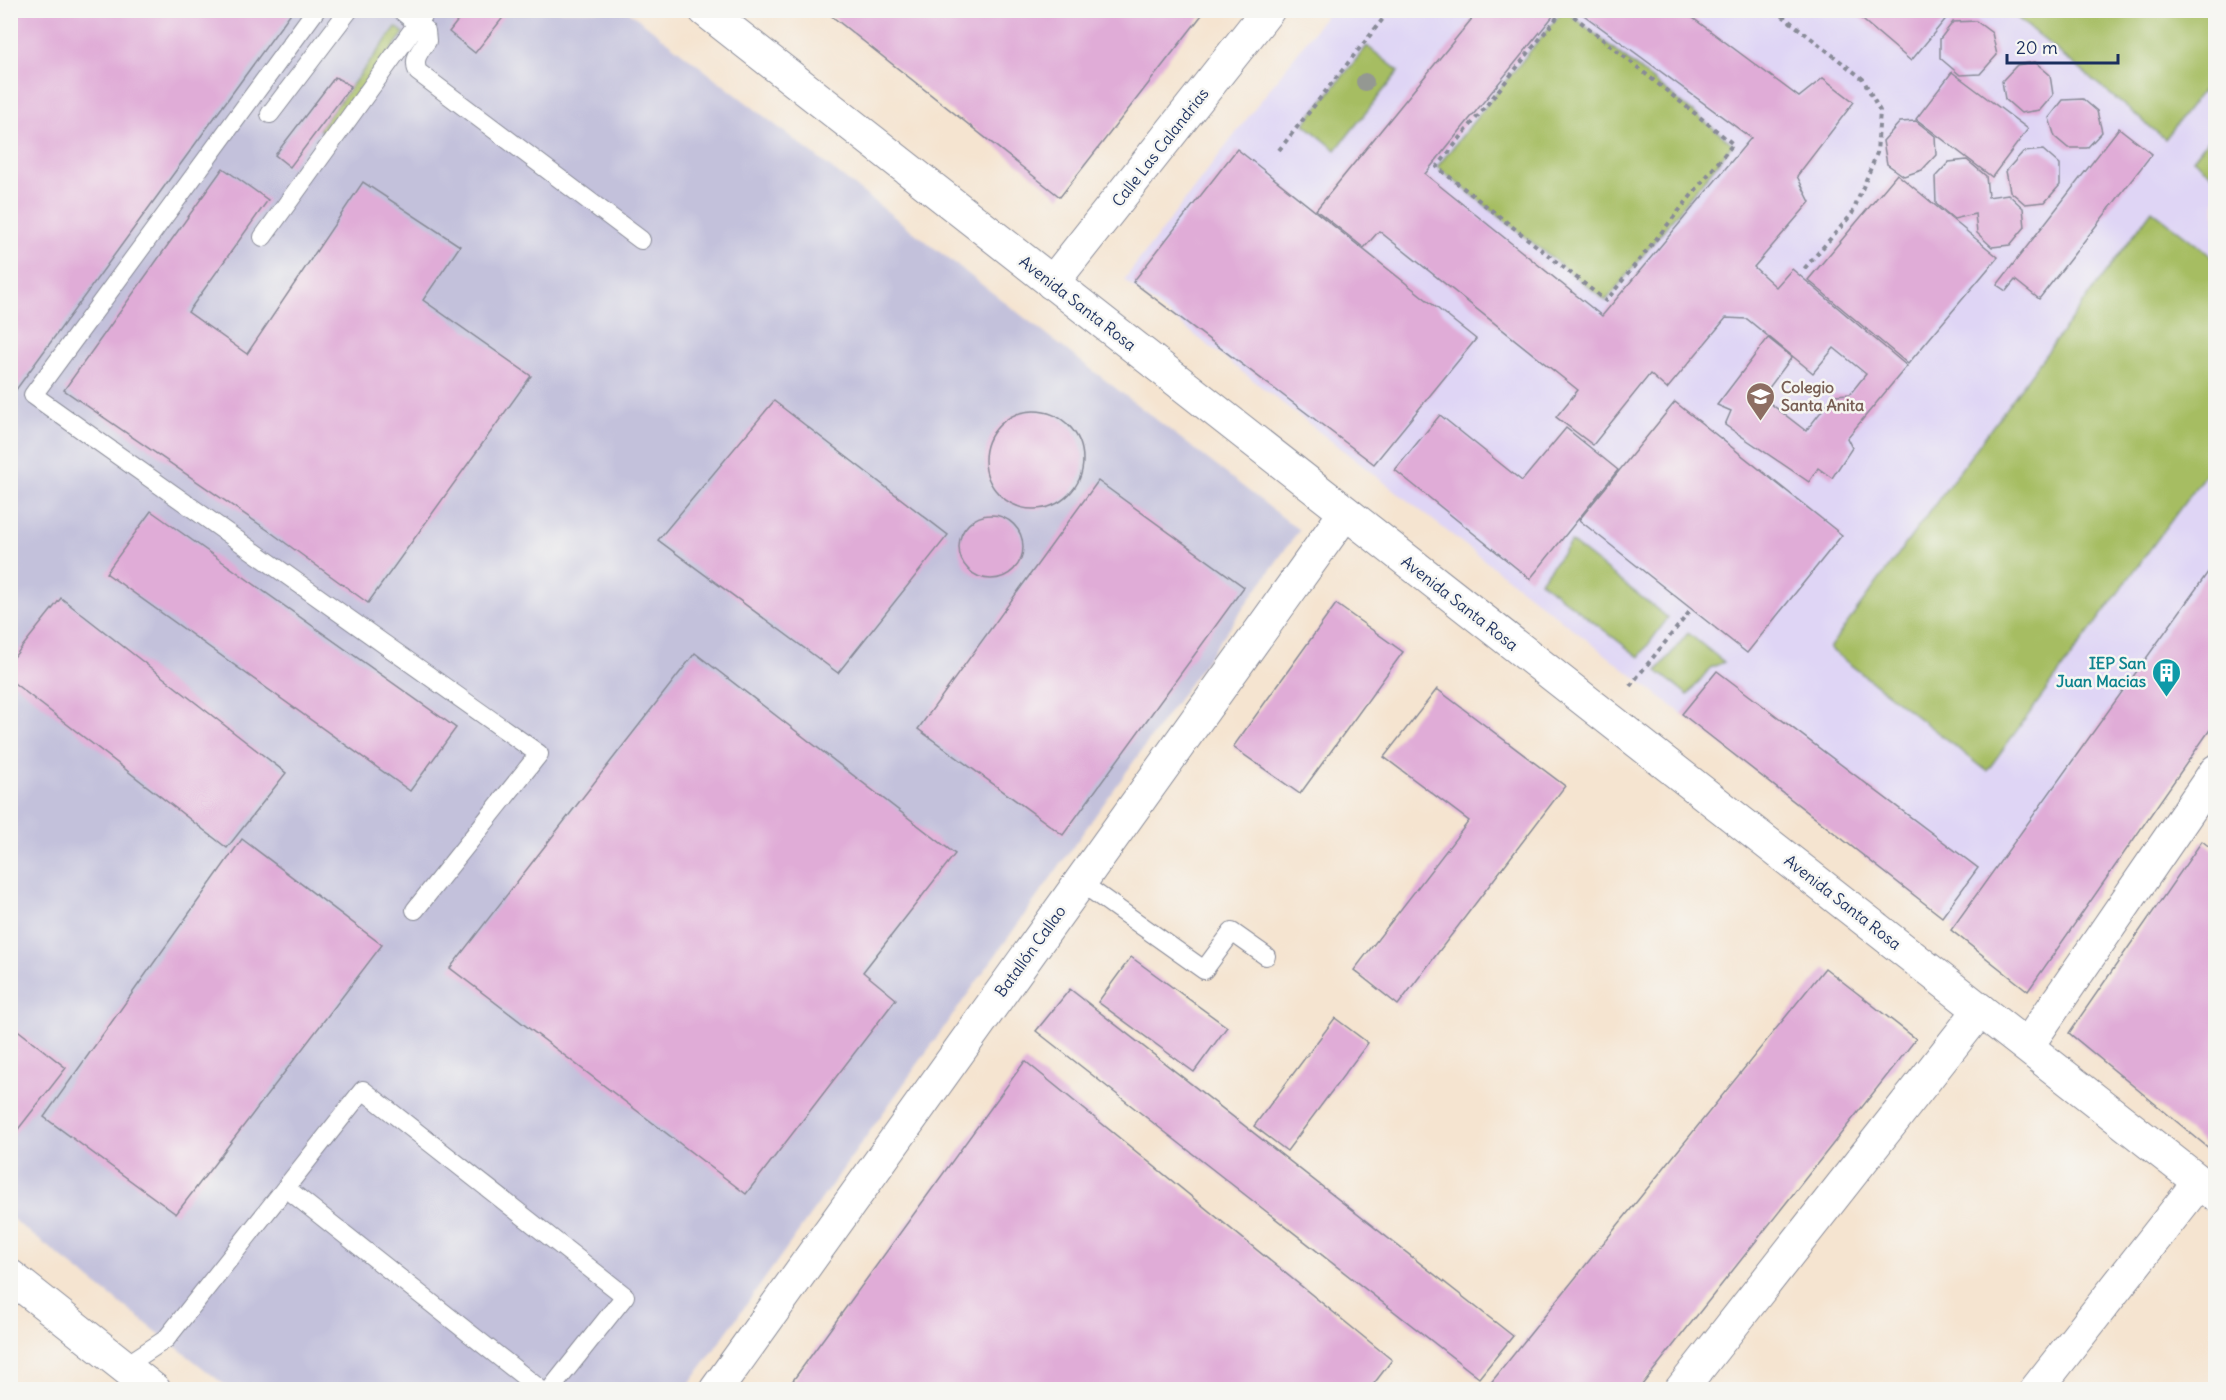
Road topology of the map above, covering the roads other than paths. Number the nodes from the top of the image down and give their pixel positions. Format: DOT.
graph roads {
  1 [pos="316,10"];
  2 [pos="349,10"];
  3 [pos="401,10"];
  4 [pos="705,10"];
  5 [pos="1266,11"];
  6 [pos="423,17"];
  7 [pos="270,114"];
  8 [pos="262,237"];
  9 [pos="641,240"];
  10 [pos="1052,283"];
  11 [pos="1345,513"];
  12 [pos="2216,771"];
  13 [pos="2206,806"];
  14 [pos="1080,882"];
  15 [pos="415,910"];
  16 [pos="1266,957"];
  17 [pos="1980,1010"];
  18 [pos="2027,1046"];
  19 [pos="285,1188"];
  20 [pos="2207,1188"];
  21 [pos="10,1276"];
  22 [pos="124,1366"];
  23 [pos="154,1389"];
  24 [pos="541,1389"];
  25 [pos="550,1389"];
  26 [pos="716,1389"];
  27 [pos="1681,1389"];
  28 [pos="2036,1389"];
  1 -- 15 [label="lane"];
  2 -- 7 [label="lane"];
  3 -- 6 [label="lane"];
  4 -- 10 [label="street, Avenida Santa Rosa"];
  5 -- 10 [label="street, Calle Las Calandrias"];
  6 -- 8 [label="lane"];
  6 -- 9 [label="lane"];
  10 -- 11 [label="street, Avenida Santa Rosa"];
  11 -- 14 [label="street, Batallón Callao"];
  11 -- 17 [label="street, Avenida Santa Rosa"];
  12 -- 13 [label="street"];
  13 -- 18 [label="street"];
  14 -- 16 [label="lane"];
  14 -- 26 [label="street, Batallón Callao"];
  17 -- 18 [label="street, Avenida Santa Rosa"];
  17 -- 27 [label="street"];
  18 -- 20 [label="street, Avenida Santa Rosa"];
  19 -- 22 [label="lane"];
  19 -- 24 [label="lane"];
  19 -- 25 [label="lane"];
  20 -- 28 [label="street"];
  21 -- 22 [label="street"];
  22 -- 23 [label="street"];
}
